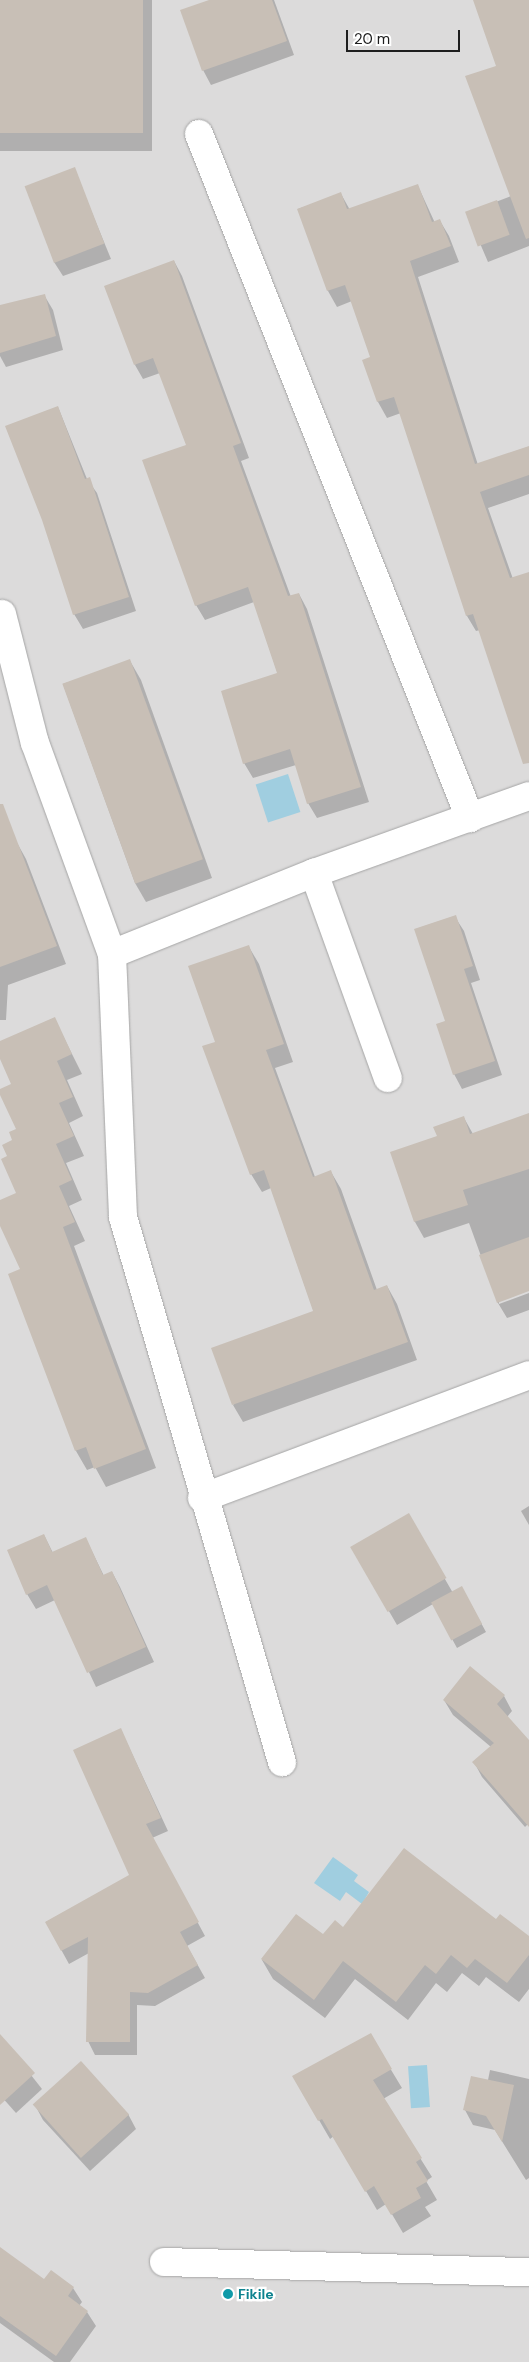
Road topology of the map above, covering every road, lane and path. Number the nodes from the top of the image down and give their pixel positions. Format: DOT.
graph roads {
  1 [pos="200,134"];
  2 [pos="2,614"];
  3 [pos="529,796"];
  4 [pos="470,818"];
  5 [pos="314,873"];
  6 [pos="112,954"];
  7 [pos="388,1078"];
  8 [pos="529,1374"];
  9 [pos="202,1498"];
  10 [pos="282,1762"];
  11 [pos="164,2262"];
  12 [pos="529,2272"];
  1 -- 4 [label="street"];
  2 -- 6 [label="street"];
  3 -- 4 [label="street"];
  4 -- 5 [label="street"];
  5 -- 6 [label="street"];
  5 -- 7 [label="street"];
  6 -- 9 [label="street"];
  8 -- 9 [label="street"];
  9 -- 10 [label="street"];
  11 -- 12 [label="street"];
}
